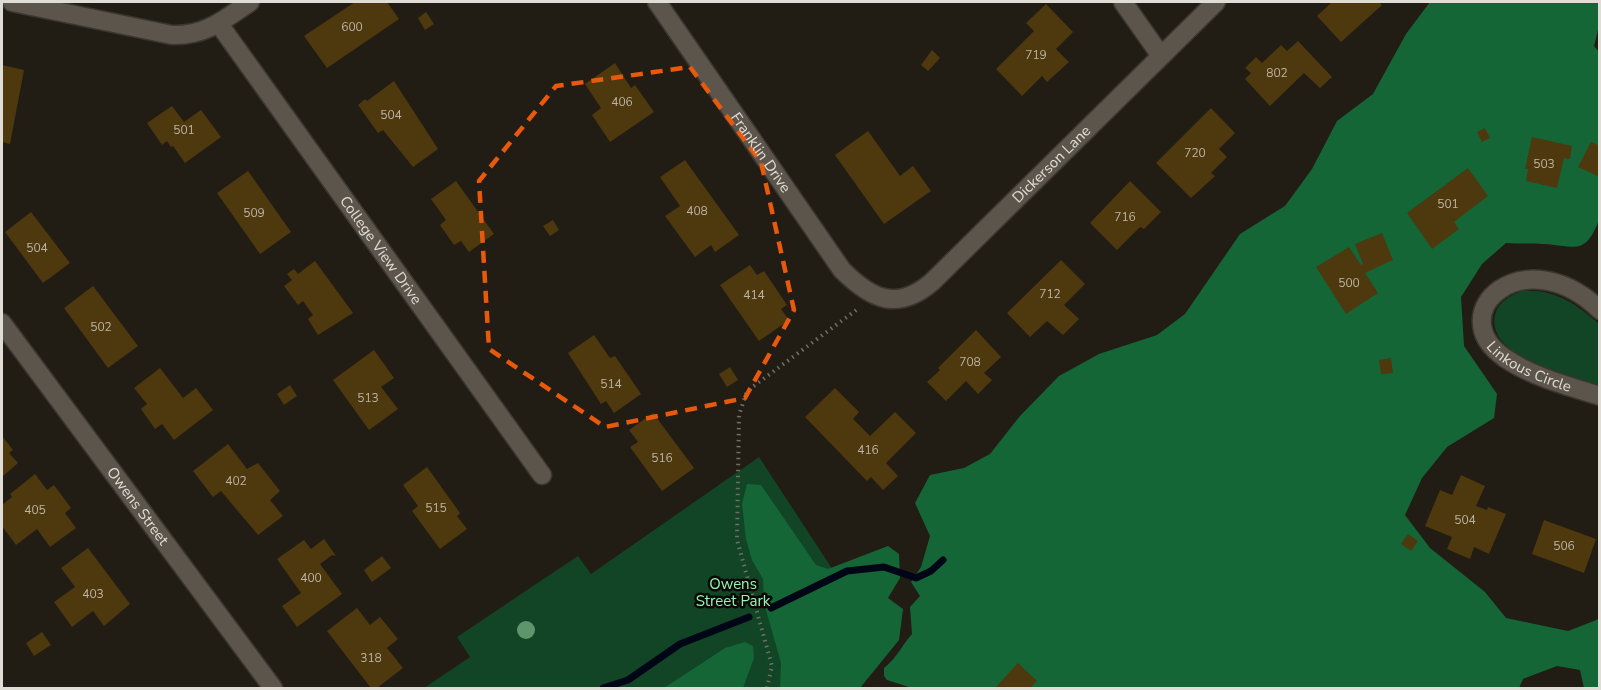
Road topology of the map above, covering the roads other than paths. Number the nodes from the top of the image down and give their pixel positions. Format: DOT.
graph roads {
  1 [pos="12,2"];
  2 [pos="250,2"];
  3 [pos="657,2"];
  4 [pos="1123,2"];
  5 [pos="1216,2"];
  6 [pos="219,24"];
  7 [pos="1161,56"];
  8 [pos="873,296"];
  9 [pos="1599,310"];
  10 [pos="2,323"];
  11 [pos="1599,396"];
  12 [pos="542,475"];
  13 [pos="273,688"];
  1 -- 6 [label="street"];
  2 -- 6 [label="street"];
  3 -- 8 [label="street, Franklin Drive"];
  4 -- 7 [label="street"];
  5 -- 7 [label="street, Dickerson Lane"];
  6 -- 12 [label="street, College View Drive"];
  7 -- 8 [label="street, Dickerson Lane"];
  9 -- 11 [label="street, Linkous Circle"];
  10 -- 13 [label="street, Owens Street"];
}
